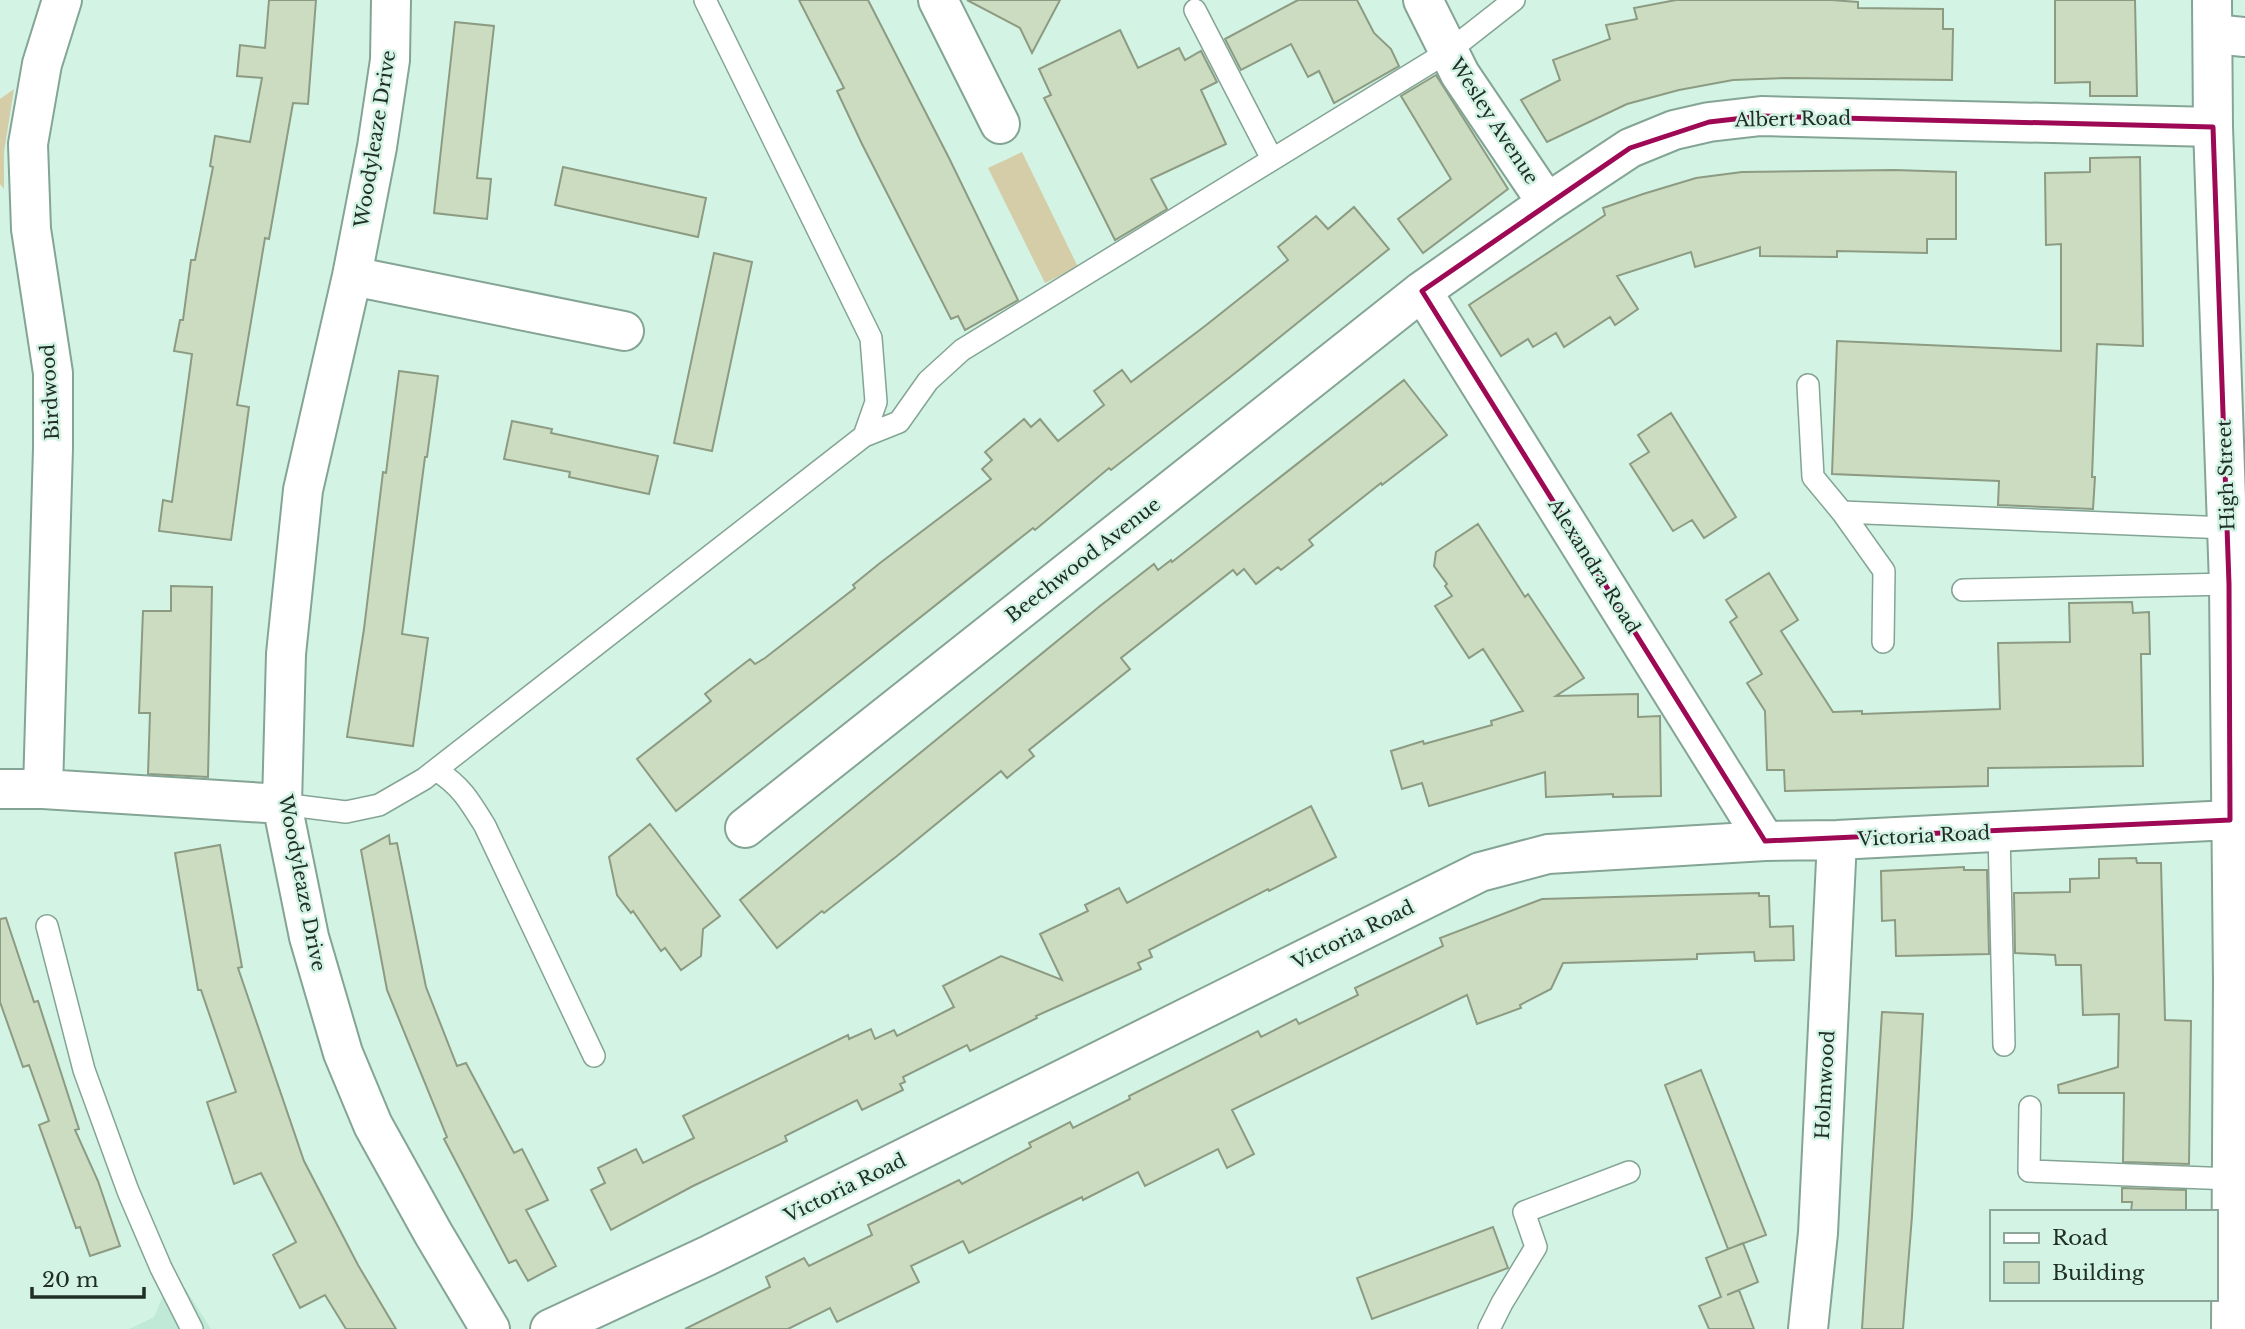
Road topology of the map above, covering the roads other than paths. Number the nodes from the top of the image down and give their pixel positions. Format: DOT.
graph roads {
  1 [pos="62,0"];
  2 [pos="391,0"];
  3 [pos="705,0"];
  4 [pos="938,0"];
  5 [pos="1423,0"];
  6 [pos="1514,0"];
  7 [pos="1195,10"];
  8 [pos="2223,24"];
  9 [pos="1449,51"];
  10 [pos="1000,124"];
  11 [pos="2213,127"];
  12 [pos="1272,159"];
  13 [pos="1547,203"];
  14 [pos="352,276"];
  15 [pos="1422,291"];
  16 [pos="624,331"];
  17 [pos="1808,386"];
  18 [pos="864,436"];
  19 [pos="1842,512"];
  20 [pos="2227,528"];
  21 [pos="2229,584"];
  22 [pos="1963,590"];
  23 [pos="1884,642"];
  24 [pos="436,770"];
  25 [pos="0,789"];
  26 [pos="43,789"];
  27 [pos="282,804"];
  28 [pos="744,828"];
  29 [pos="1999,832"];
  30 [pos="2235,835"];
  31 [pos="1837,840"];
  32 [pos="1765,841"];
  33 [pos="47,926"];
  34 [pos="2004,1045"];
  35 [pos="594,1056"];
  36 [pos="2030,1107"];
  37 [pos="1629,1172"];
  38 [pos="2232,1179"];
  39 [pos="2238,1244"];
  40 [pos="182,1327"];
  41 [pos="490,1329"];
  42 [pos="550,1329"];
  43 [pos="1489,1329"];
  44 [pos="1808,1329"];
  45 [pos="2231,1329"];
  1 -- 26 [label="street, Birdwood"];
  2 -- 14 [label="street, Woodyleaze Drive"];
  3 -- 18 [label="lane"];
  4 -- 10 [label="street"];
  5 -- 9 [label="street, Wesley Avenue"];
  6 -- 9 [label="lane"];
  7 -- 12 [label="lane"];
  8 -- 11 [label="street, High Street"];
  9 -- 12 [label="lane"];
  9 -- 13 [label="street, Wesley Avenue"];
  11 -- 13 [label="street, Albert Road"];
  11 -- 20 [label="street, High Street"];
  12 -- 18 [label="lane"];
  13 -- 15 [label="street, Albert Road"];
  14 -- 16 [label="street"];
  14 -- 27 [label="street, Woodyleaze Drive"];
  15 -- 28 [label="street, Beechwood Avenue"];
  15 -- 32 [label="street, Alexandra Road"];
  17 -- 19 [label="lane"];
  18 -- 24 [label="lane"];
  19 -- 20 [label="lane"];
  19 -- 23 [label="lane"];
  20 -- 21 [label="street, High Street"];
  21 -- 22 [label="lane"];
  21 -- 30 [label="street, High Street"];
  24 -- 27 [label="lane"];
  24 -- 35 [label="lane"];
  25 -- 26 [label="street"];
  26 -- 27 [label="street"];
  27 -- 41 [label="street, Woodyleaze Drive"];
  29 -- 30 [label="street, Victoria Road"];
  29 -- 31 [label="street, Victoria Road"];
  29 -- 34 [label="lane"];
  30 -- 38 [label="street, High Street"];
  31 -- 32 [label="street, Victoria Road"];
  31 -- 44 [label="street, Holmwood"];
  32 -- 42 [label="street, Victoria Road"];
  33 -- 40 [label="lane"];
  36 -- 38 [label="lane"];
  37 -- 43 [label="lane"];
  38 -- 39 [label="street, High Street"];
  39 -- 45 [label="street, High Street"];
}
